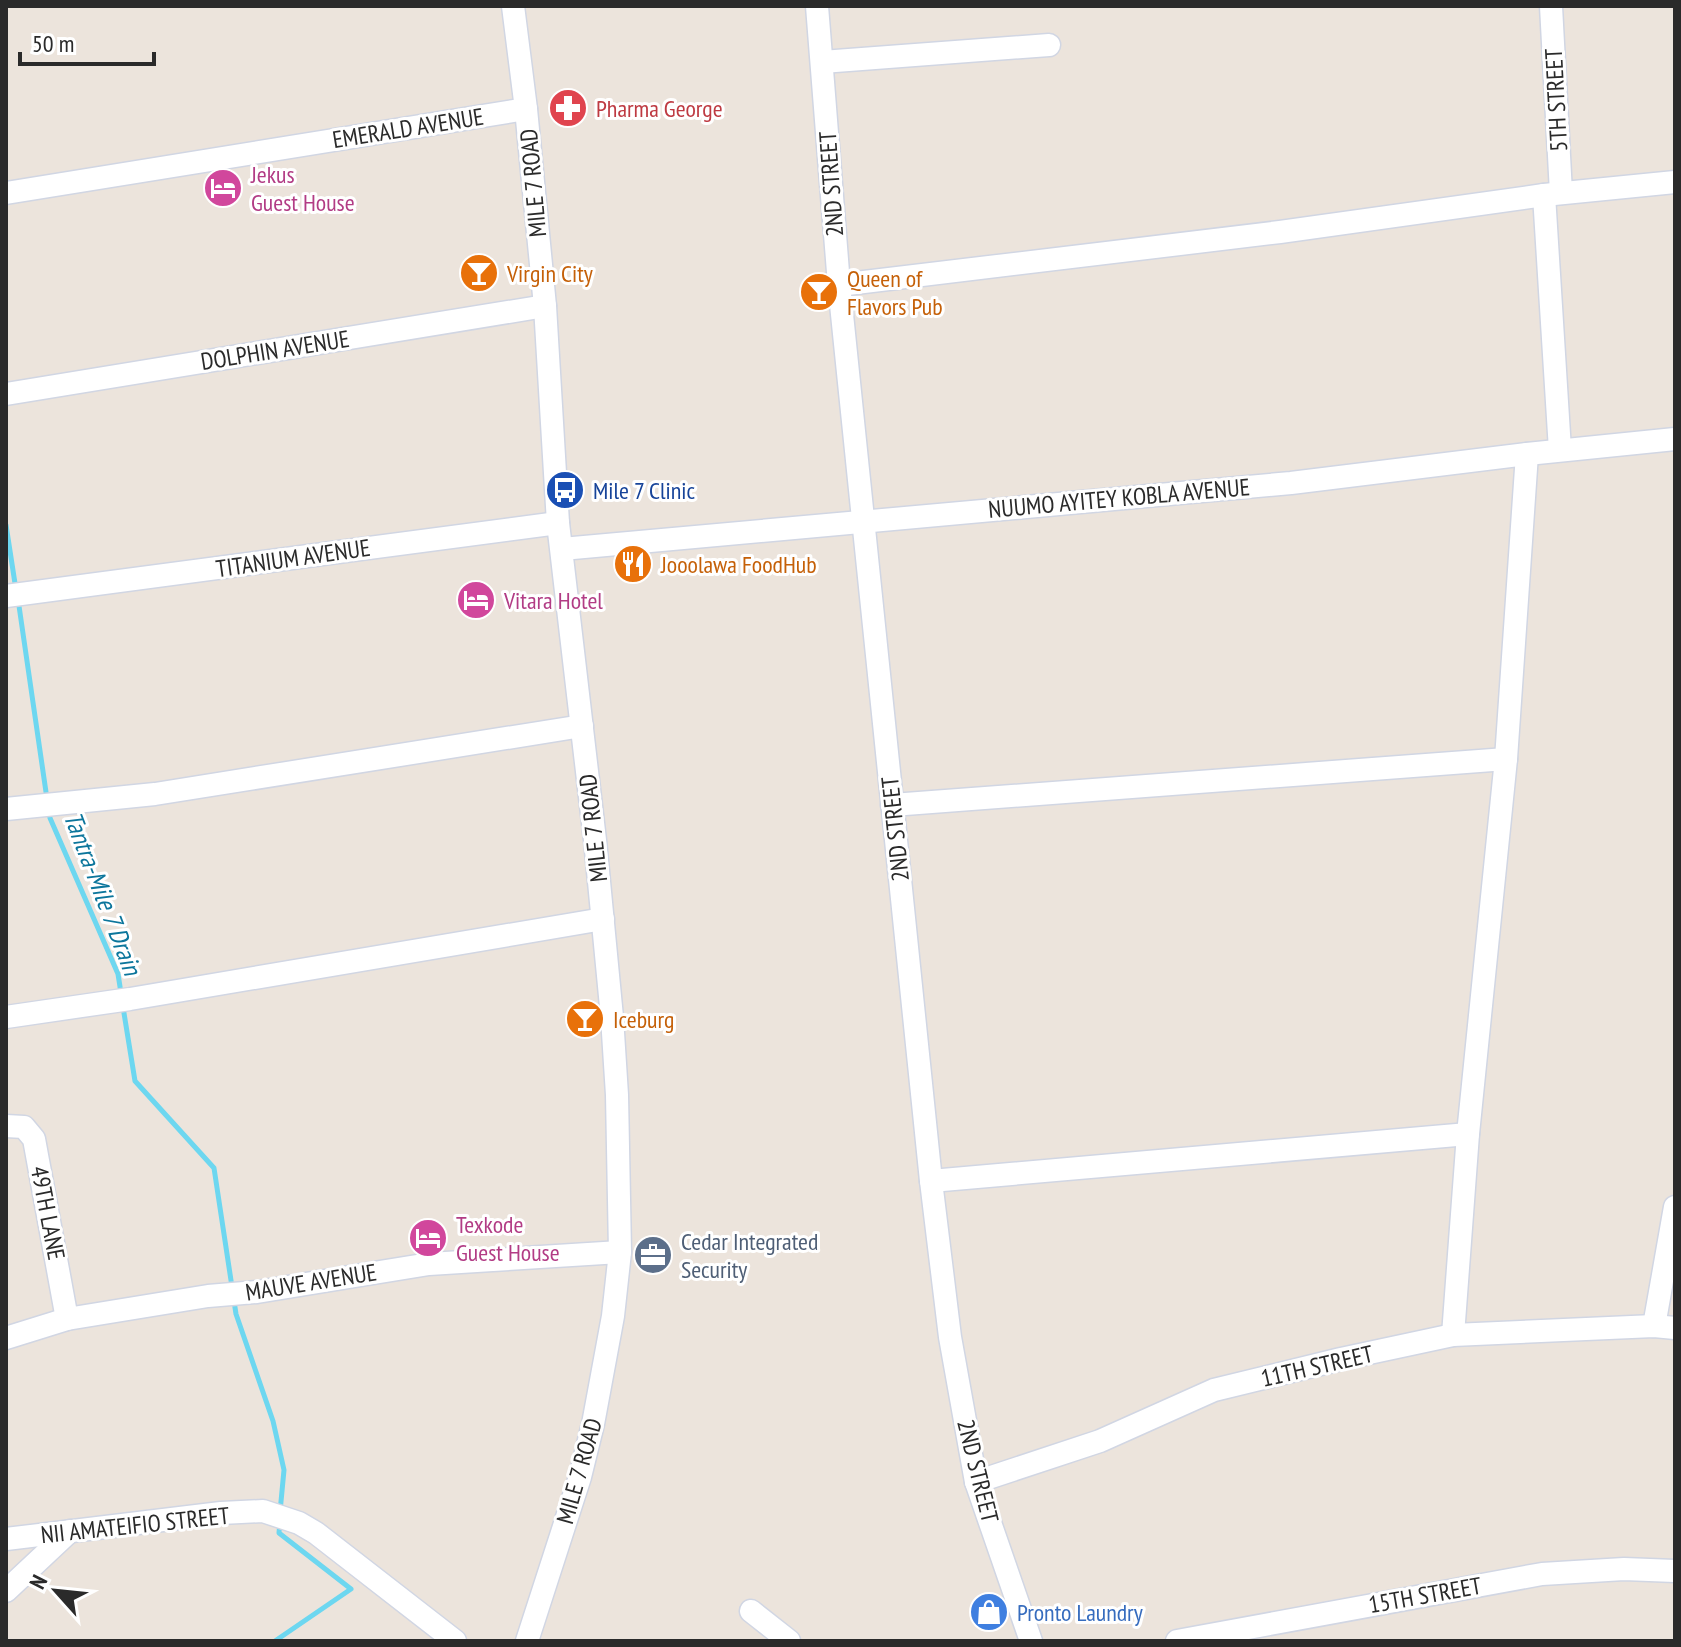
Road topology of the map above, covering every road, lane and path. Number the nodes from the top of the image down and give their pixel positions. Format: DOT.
graph roads {
  1 [pos="513,6"];
  2 [pos="817,6"];
  3 [pos="1551,6"];
  4 [pos="1049,45"];
  5 [pos="822,62"];
  6 [pos="526,109"];
  7 [pos="1675,182"];
  8 [pos="6,193"];
  9 [pos="1552,194"];
  10 [pos="839,285"];
  11 [pos="545,306"];
  12 [pos="6,394"];
  13 [pos="1675,439"];
  14 [pos="1560,450"];
  15 [pos="1527,454"];
  16 [pos="863,521"];
  17 [pos="558,523"];
  18 [pos="562,549"];
  19 [pos="17,595"];
  20 [pos="582,726"];
  21 [pos="1506,759"];
  22 [pos="892,805"];
  23 [pos="17,807"];
  24 [pos="603,919"];
  25 [pos="6,1017"];
  26 [pos="6,1126"];
  27 [pos="1468,1134"];
  28 [pos="931,1181"];
  29 [pos="1675,1207"];
  30 [pos="620,1252"];
  31 [pos="67,1319"];
  32 [pos="1664,1327"];
  33 [pos="1453,1335"];
  34 [pos="6,1338"];
  35 [pos="976,1482"];
  36 [pos="70,1531"];
  37 [pos="6,1539"];
  38 [pos="1675,1571"];
  39 [pos="6,1591"];
  40 [pos="751,1611"];
  41 [pos="1266,1633"];
  42 [pos="455,1641"];
  43 [pos="527,1641"];
  44 [pos="789,1641"];
  45 [pos="1031,1641"];
  46 [pos="1177,1641"];
  1 -- 6 [label="street, MILE 7 ROAD"];
  2 -- 5 [label="street, 2ND STREET"];
  3 -- 9 [label="street, 5TH STREET"];
  4 -- 5 [label="street"];
  5 -- 10 [label="street, 2ND STREET"];
  6 -- 8 [label="street, EMERALD AVENUE"];
  6 -- 11 [label="street, MILE 7 ROAD"];
  7 -- 9 [label="street"];
  9 -- 10 [label="street"];
  9 -- 14 [label="street, 5TH STREET"];
  10 -- 16 [label="street, 2ND STREET"];
  11 -- 12 [label="street, DOLPHIN AVENUE"];
  11 -- 17 [label="street, MILE 7 ROAD"];
  13 -- 14 [label="street, NUUMO AYITEY KOBLA AVENUE"];
  14 -- 15 [label="street, NUUMO AYITEY KOBLA AVENUE"];
  15 -- 16 [label="street, NUUMO AYITEY KOBLA AVENUE"];
  15 -- 21 [label="street"];
  16 -- 18 [label="street, NUUMO AYITEY KOBLA AVENUE"];
  16 -- 22 [label="street, 2ND STREET"];
  17 -- 18 [label="street, MILE 7 ROAD"];
  17 -- 19 [label="street, TITANIUM AVENUE"];
  18 -- 20 [label="street, MILE 7 ROAD"];
  20 -- 23 [label="street"];
  20 -- 24 [label="street, MILE 7 ROAD"];
  21 -- 22 [label="street"];
  21 -- 27 [label="street"];
  22 -- 28 [label="street, 2ND STREET"];
  24 -- 25 [label="street"];
  24 -- 30 [label="street, MILE 7 ROAD"];
  26 -- 31 [label="street, 49TH LANE"];
  27 -- 28 [label="street"];
  27 -- 33 [label="street"];
  28 -- 35 [label="street, 2ND STREET"];
  29 -- 32 [label="street"];
  30 -- 31 [label="street, MAUVE AVENUE"];
  30 -- 43 [label="street, MILE 7 ROAD"];
  31 -- 34 [label="street, MAUVE AVENUE"];
  32 -- 33 [label="street, 11TH STREET"];
  33 -- 35 [label="street, 11TH STREET"];
  35 -- 45 [label="street, 2ND STREET"];
  36 -- 37 [label="street, NII AMATEIFIO STREET"];
  36 -- 39 [label="street"];
  36 -- 42 [label="street, NII AMATEIFIO STREET"];
  38 -- 41 [label="street, 15TH STREET"];
  40 -- 44 [label="street"];
  41 -- 46 [label="street, 15TH STREET"];
}
